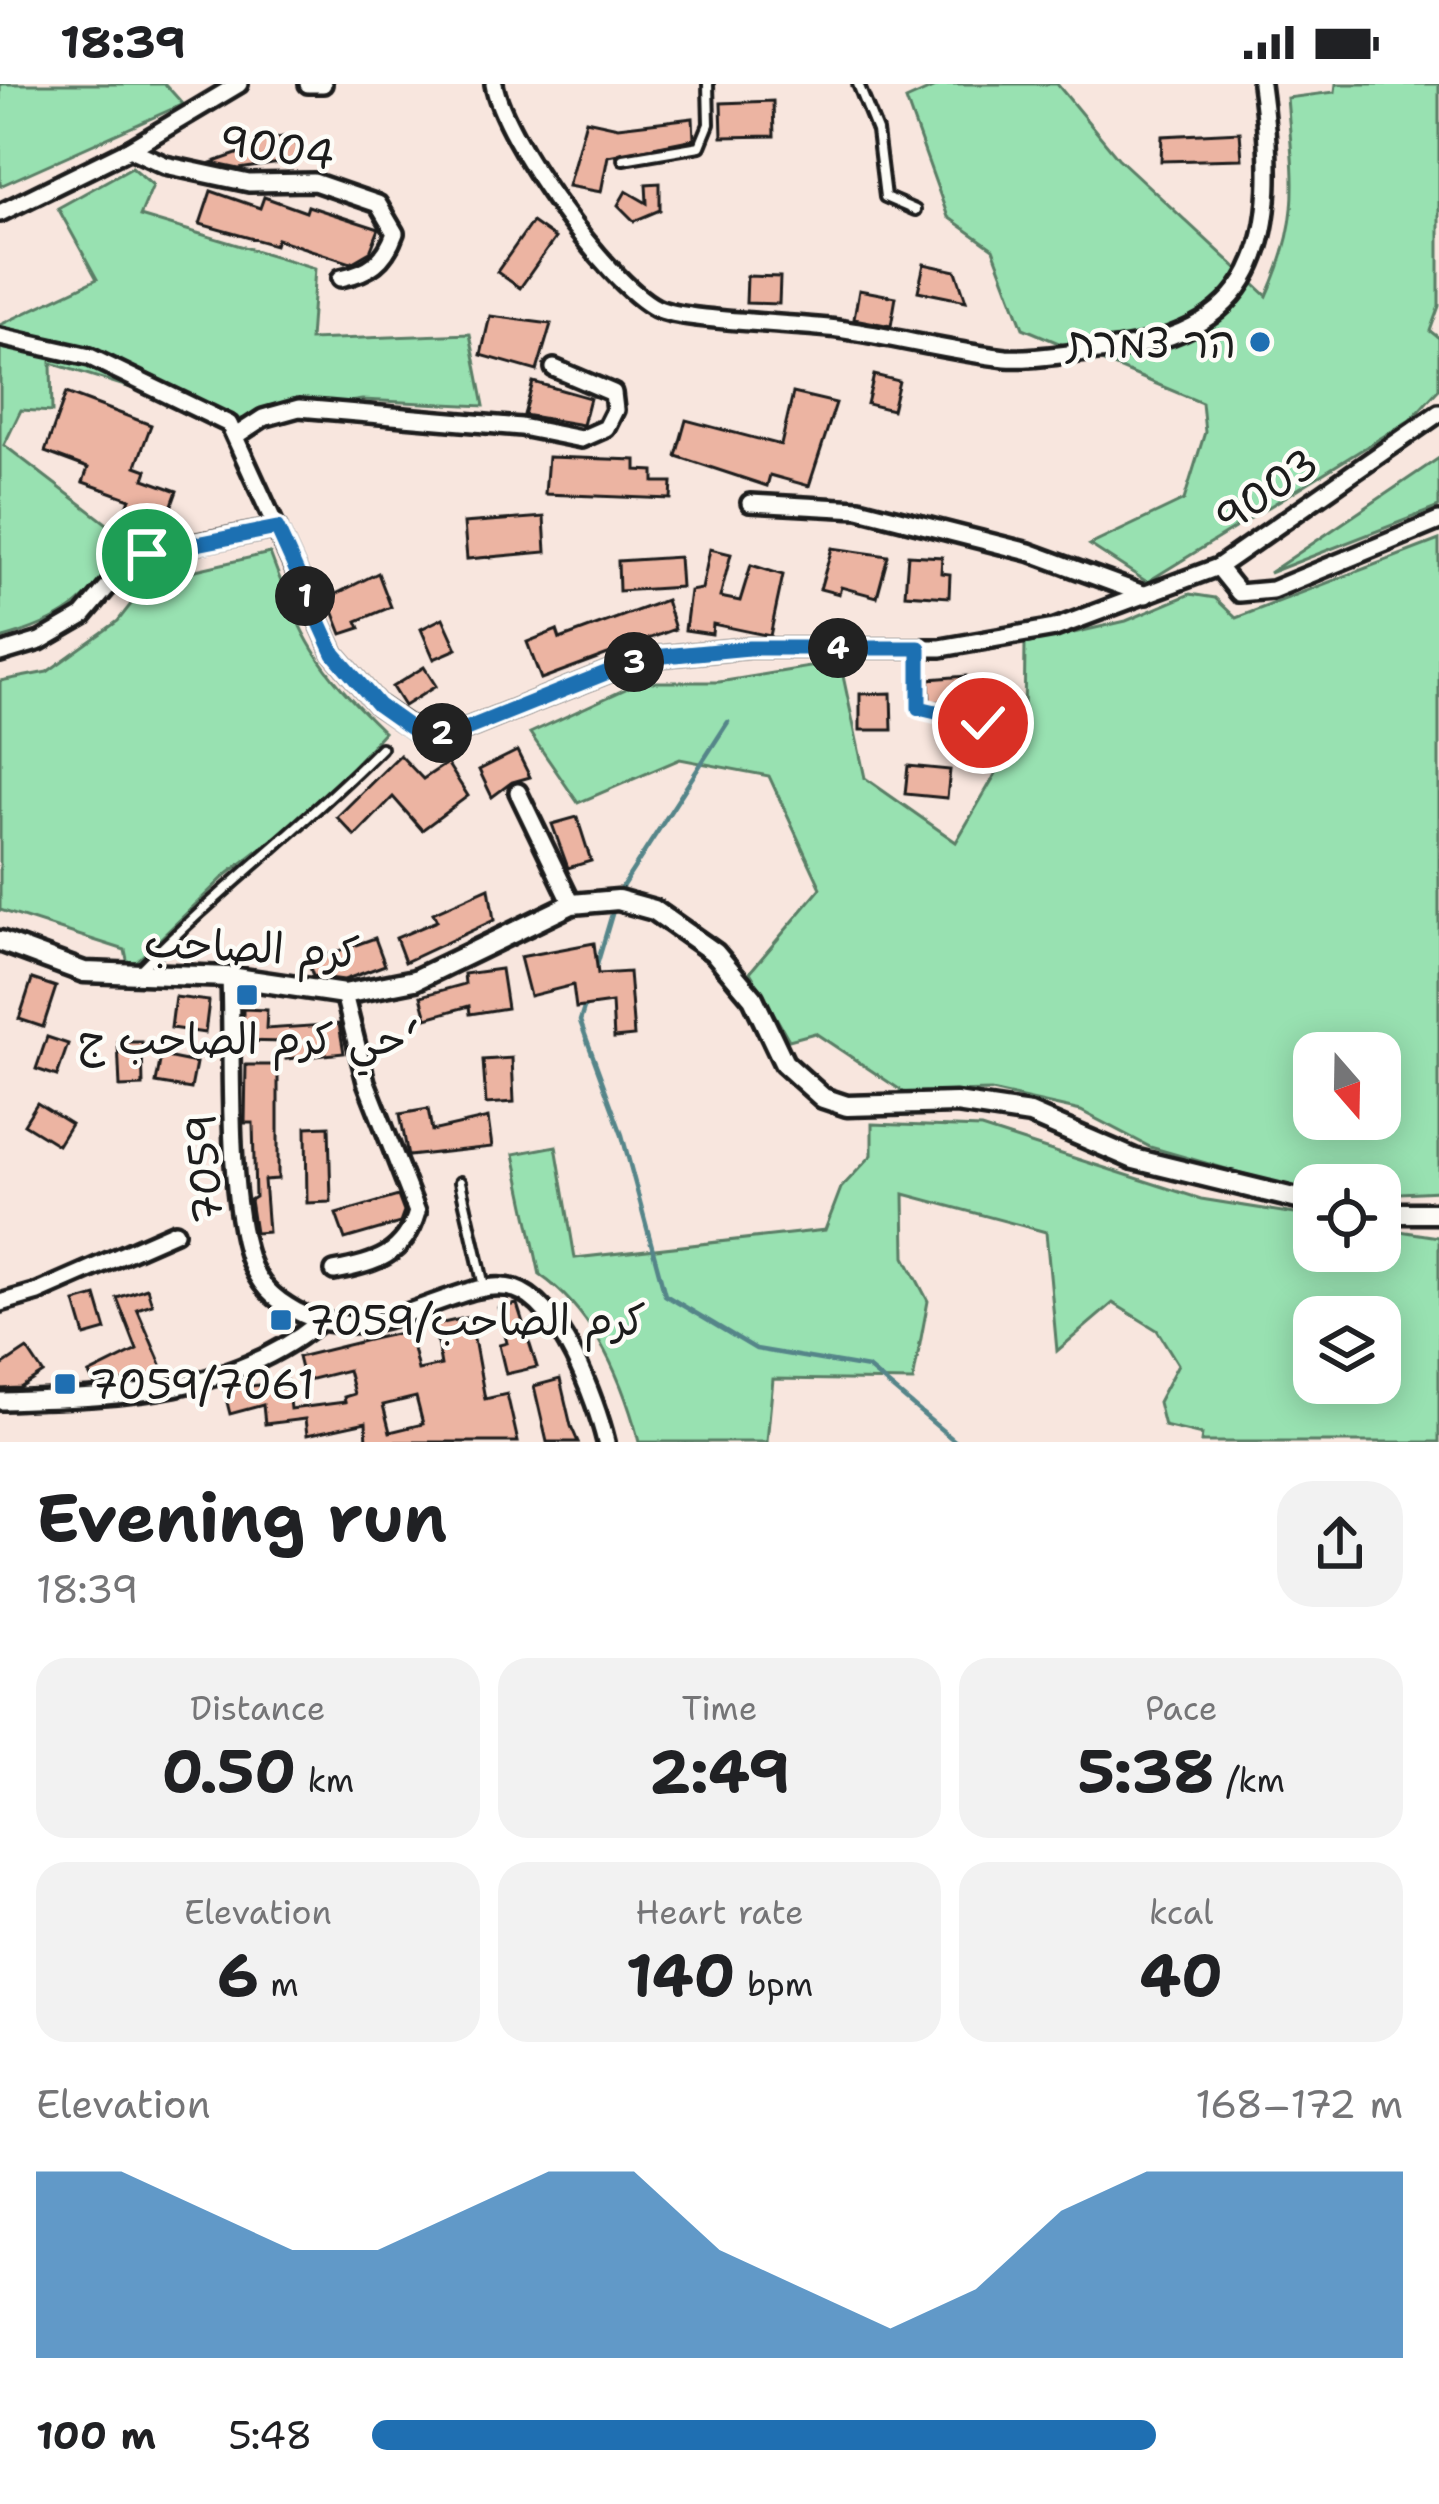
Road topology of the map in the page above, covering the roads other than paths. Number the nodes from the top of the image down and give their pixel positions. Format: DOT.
graph roads {
  1 [pos="239,84"];
  2 [pos="308,84"];
  3 [pos="323,84"];
  4 [pos="494,84"];
  5 [pos="708,84"];
  6 [pos="858,84"];
  7 [pos="1262,84"];
  8 [pos="130,149"];
  9 [pos="623,159"];
  10 [pos="915,210"];
  11 [pos="0,213"];
  12 [pos="341,278"];
  13 [pos="0,337"];
  14 [pos="554,368"];
  15 [pos="1439,413"];
  16 [pos="236,435"];
  17 [pos="750,503"];
  18 [pos="1439,521"];
  19 [pos="277,528"];
  20 [pos="1218,567"];
  21 [pos="1146,595"];
  22 [pos="919,648"];
  23 [pos="0,653"];
  24 [pos="983,723"];
  25 [pos="381,748"];
  26 [pos="518,792"];
  27 [pos="572,904"];
  28 [pos="0,941"];
  29 [pos="134,976"];
  30 [pos="230,976"];
  31 [pos="344,994"];
  32 [pos="460,1182"];
  33 [pos="1293,1198"];
  34 [pos="1401,1213"];
  35 [pos="1439,1213"];
  36 [pos="175,1232"];
  37 [pos="334,1271"];
  38 [pos="484,1290"];
  39 [pos="0,1303"];
  40 [pos="318,1323"];
  41 [pos="0,1401"];
  42 [pos="606,1442"];
  1 -- 8 [label="street"];
  2 -- 3 [label="street"];
  4 -- 7 [label="street"];
  5 -- 9 [label="lane"];
  6 -- 10 [label="lane"];
  8 -- 11 [label="street"];
  8 -- 12 [label="street, 9004"];
  13 -- 16 [label="street"];
  14 -- 16 [label="street"];
  15 -- 20 [label="street, 9003"];
  16 -- 19 [label="street"];
  17 -- 21 [label="street"];
  18 -- 20 [label="street, 9003"];
  19 -- 22 [label="street"];
  19 -- 23 [label="street"];
  20 -- 21 [label="street"];
  21 -- 22 [label="street"];
  22 -- 24 [label="lane"];
  25 -- 29 [label="lane"];
  26 -- 27 [label="street"];
  27 -- 31 [label="street, كرم الصاحب"];
  27 -- 33 [label="street, كرم الصاحب"];
  28 -- 29 [label="street, كرم الصاحب"];
  29 -- 30 [label="street, كرم الصاحب"];
  30 -- 31 [label="street, كرم الصاحب"];
  30 -- 40 [label="street, 7059"];
  31 -- 37 [label="street"];
  32 -- 38 [label="lane"];
  34 -- 35 [label="street"];
  36 -- 39 [label="street"];
  38 -- 40 [label="street"];
  38 -- 42 [label="street"];
  40 -- 41 [label="street"];
}
